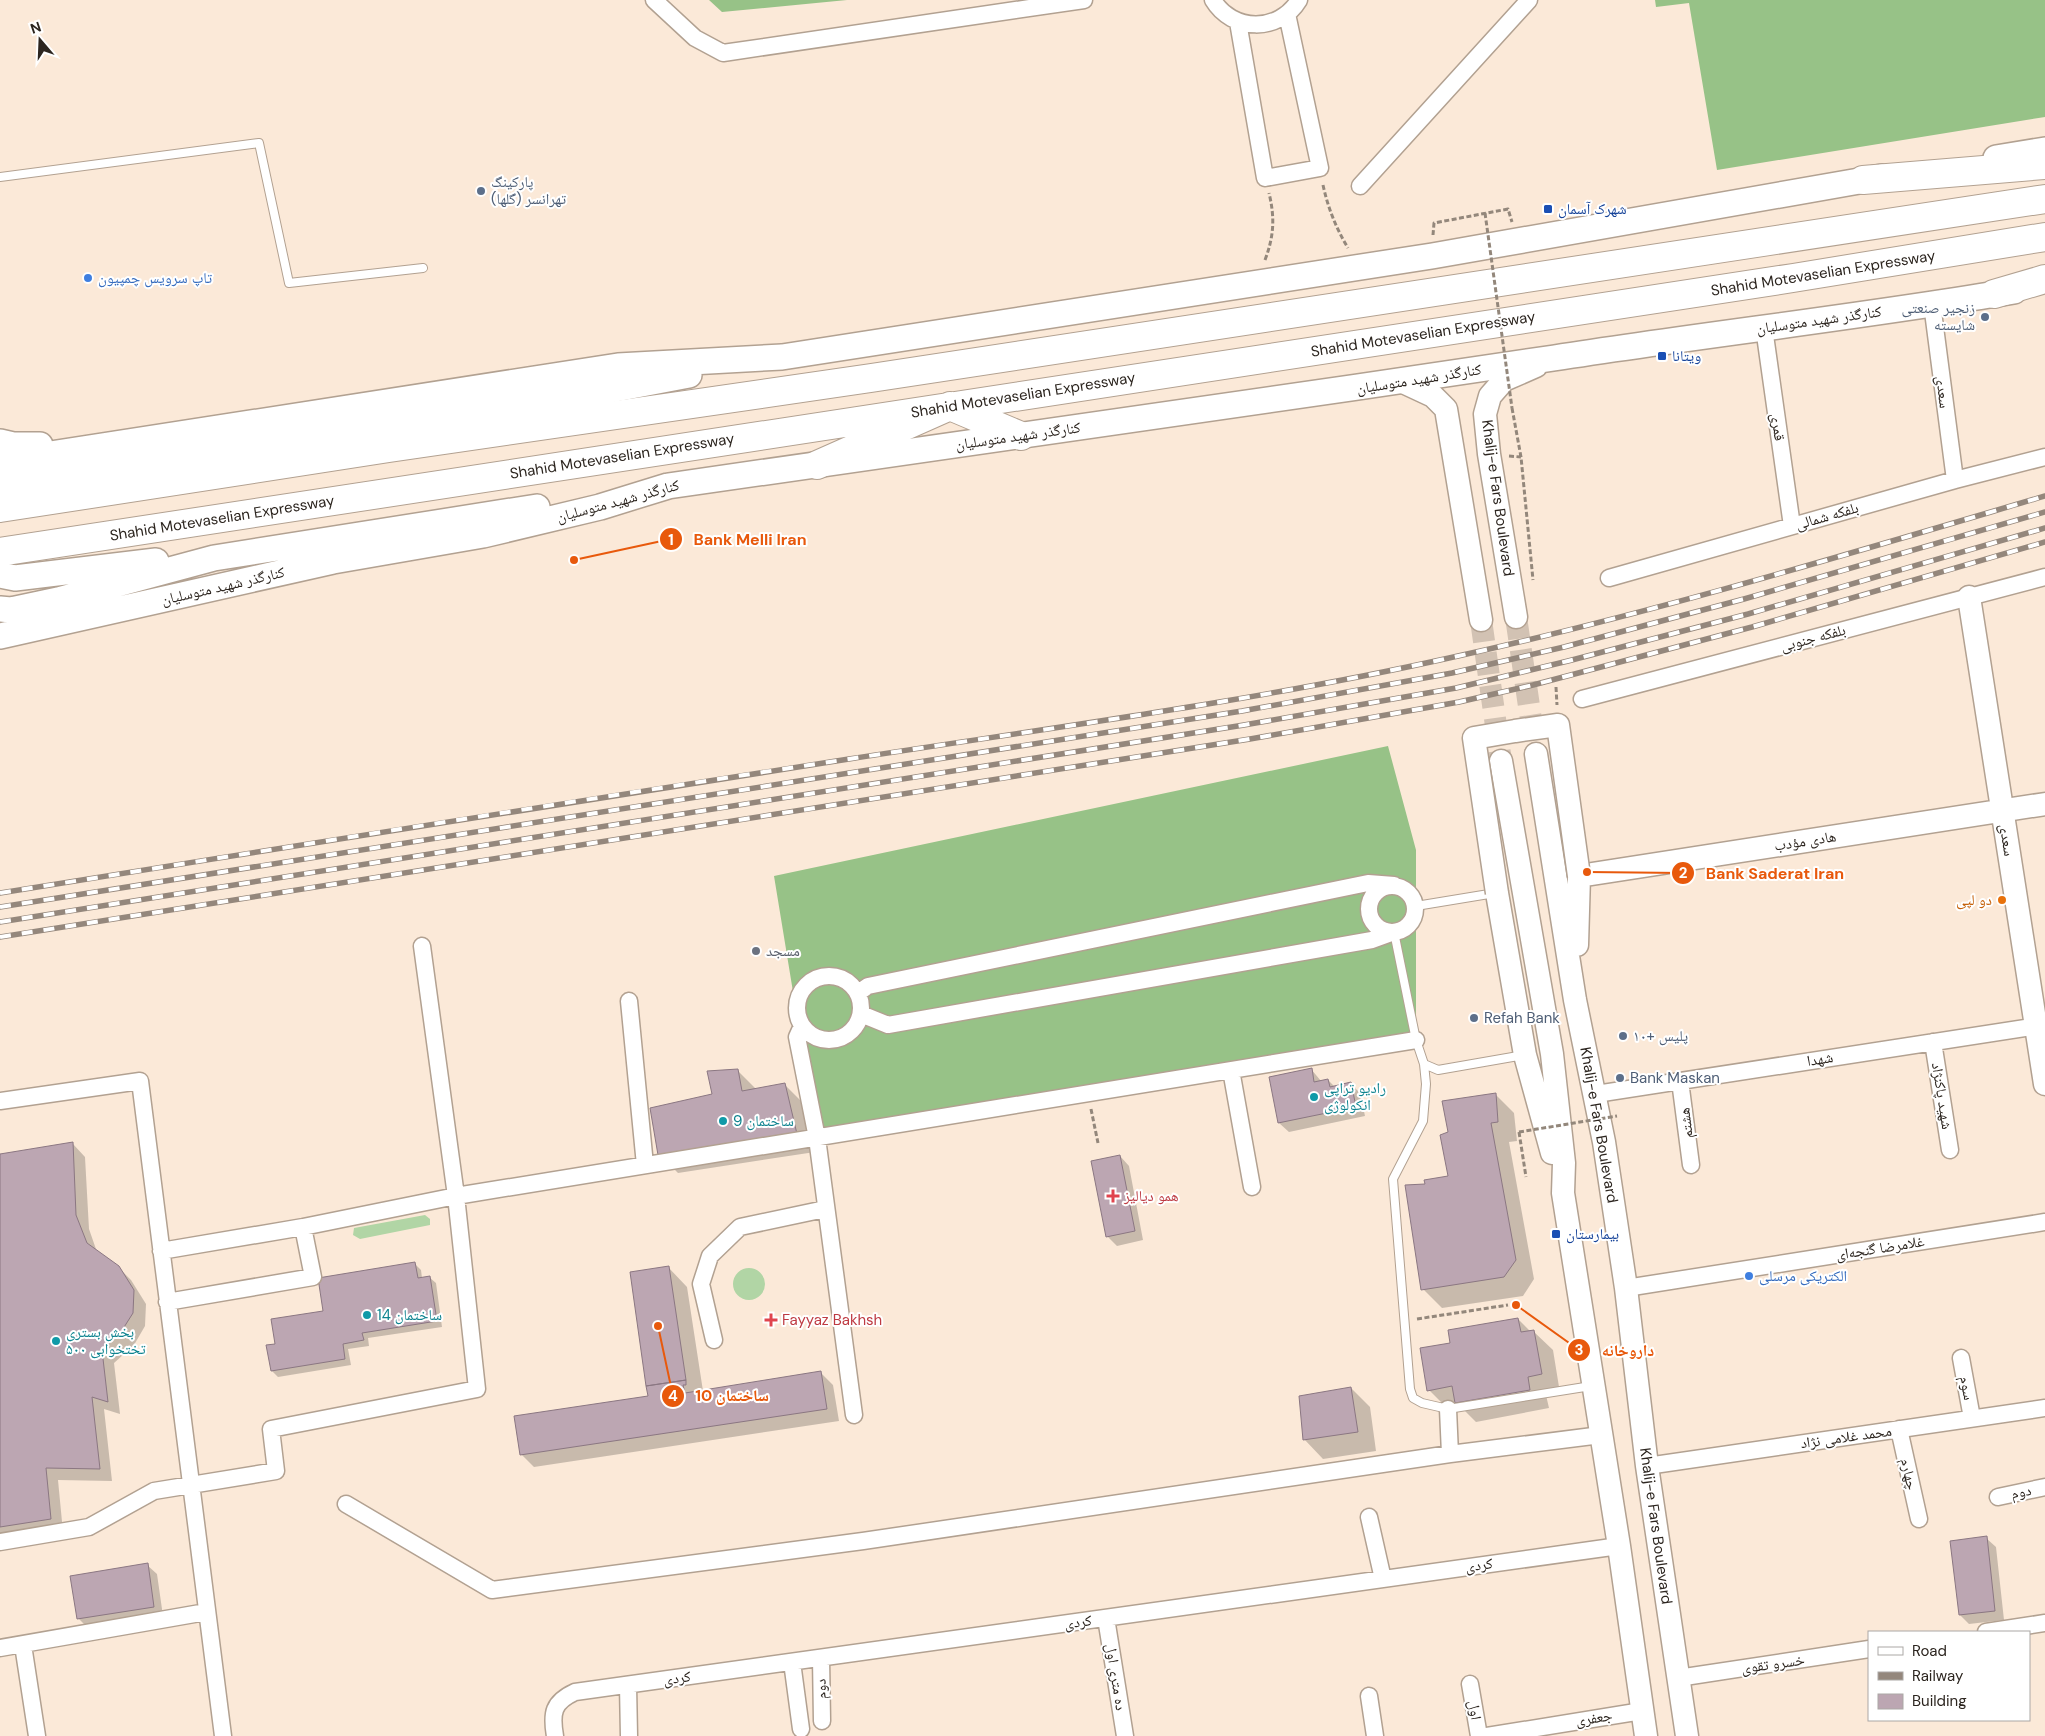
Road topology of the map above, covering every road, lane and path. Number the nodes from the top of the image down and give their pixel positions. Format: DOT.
graph roads {
  1 [pos="654,0"];
  2 [pos="1084,0"];
  3 [pos="1213,0"];
  4 [pos="1299,0"];
  5 [pos="1529,0"];
  6 [pos="1287,14"];
  7 [pos="1238,22"];
  8 [pos="2045,150"];
  9 [pos="2045,165"];
  10 [pos="1320,168"];
  11 [pos="0,177"];
  12 [pos="1265,178"];
  13 [pos="1864,180"];
  14 [pos="1360,186"];
  15 [pos="2045,199"];
  16 [pos="1508,209"];
  17 [pos="1485,213"];
  18 [pos="1434,223"];
  19 [pos="2045,237"];
  20 [pos="423,268"];
  21 [pos="1360,268"];
  22 [pos="2045,279"];
  23 [pos="1257,283"];
  24 [pos="2045,285"];
  25 [pos="1994,294"];
  26 [pos="1932,304"];
  27 [pos="1764,328"];
  28 [pos="782,357"];
  29 [pos="1556,357"];
  30 [pos="1403,382"];
  31 [pos="950,406"];
  32 [pos="1021,436"];
  33 [pos="0,442"];
  34 [pos="120,444"];
  35 [pos="2045,457"];
  36 [pos="0,462"];
  37 [pos="818,465"];
  38 [pos="1955,480"];
  39 [pos="0,486"];
  40 [pos="668,486"];
  41 [pos="0,508"];
  42 [pos="1792,526"];
  43 [pos="0,552"];
  44 [pos="214,558"];
  45 [pos="0,575"];
  46 [pos="2045,577"];
  47 [pos="1609,578"];
  48 [pos="1533,582"];
  49 [pos="1969,597"];
  50 [pos="0,609"];
  51 [pos="1516,617"];
  52 [pos="1481,620"];
  53 [pos="0,636"];
  54 [pos="1582,699"];
  55 [pos="1536,754"];
  56 [pos="1502,761"];
  57 [pos="2045,804"];
  58 [pos="2002,810"];
  59 [pos="1579,876"];
  60 [pos="1394,885"];
  61 [pos="1497,893"];
  62 [pos="1416,906"];
  63 [pos="1394,932"];
  64 [pos="422,946"];
  65 [pos="858,993"];
  66 [pos="1575,1000"];
  67 [pos="629,1001"];
  68 [pos="861,1014"];
  69 [pos="2040,1025"];
  70 [pos="802,1026"];
  71 [pos="1416,1040"];
  72 [pos="1933,1042"];
  73 [pos="1525,1055"];
  74 [pos="1424,1064"];
  75 [pos="1231,1070"];
  76 [pos="1680,1081"];
  77 [pos="2045,1084"];
  78 [pos="1089,1093"];
  79 [pos="1596,1094"];
  80 [pos="0,1101"];
  81 [pos="1617,1116"];
  82 [pos="817,1138"];
  83 [pos="1098,1143"];
  84 [pos="1950,1150"];
  85 [pos="645,1165"];
  86 [pos="1691,1165"];
  87 [pos="1526,1177"];
  88 [pos="1252,1187"];
  89 [pos="1563,1192"];
  90 [pos="456,1196"];
  91 [pos="825,1209"];
  92 [pos="2045,1222"];
  93 [pos="303,1227"];
  94 [pos="161,1251"];
  95 [pos="1626,1288"];
  96 [pos="167,1302"];
  97 [pos="1508,1305"];
  98 [pos="1404,1321"];
  99 [pos="714,1340"];
  100 [pos="1961,1358"];
  101 [pos="1593,1385"];
  102 [pos="2045,1408"];
  103 [pos="1448,1409"];
  104 [pos="854,1415"];
  105 [pos="1972,1418"];
  106 [pos="1899,1429"];
  107 [pos="1601,1435"];
  108 [pos="1450,1454"];
  109 [pos="1647,1466"];
  110 [pos="190,1486"];
  111 [pos="2045,1488"];
  112 [pos="1998,1497"];
  113 [pos="346,1504"];
  114 [pos="1369,1517"];
  115 [pos="1919,1519"];
  116 [pos="0,1542"];
  117 [pos="1619,1546"];
  118 [pos="1383,1579"];
  119 [pos="206,1612"];
  120 [pos="1106,1618"];
  121 [pos="2045,1624"];
  122 [pos="1993,1631"];
  123 [pos="23,1645"];
  124 [pos="0,1648"];
  125 [pos="1868,1650"];
  126 [pos="820,1658"];
  127 [pos="792,1662"];
  128 [pos="1678,1678"];
  129 [pos="1470,1684"];
  130 [pos="628,1685"];
  131 [pos="1369,1696"];
  132 [pos="1642,1711"];
  133 [pos="822,1721"];
  134 [pos="801,1729"];
  135 [pos="37,1736"];
  136 [pos="223,1736"];
  137 [pos="555,1736"];
  138 [pos="629,1736"];
  139 [pos="1126,1736"];
  140 [pos="1375,1736"];
  141 [pos="1479,1736"];
  142 [pos="1487,1736"];
  143 [pos="1646,1736"];
  144 [pos="1687,1736"];
  1 -- 2 [label="street"];
  3 -- 7 [label="street"];
  4 -- 6 [label="street"];
  5 -- 14 [label="street"];
  6 -- 7 [label="street"];
  6 -- 10 [label="street"];
  7 -- 12 [label="street"];
  8 -- 13 [label="main road"];
  9 -- 13 [label="highway"];
  10 -- 12 [label="street"];
  10 -- 21 [label="path"];
  11 -- 20 [label="lane"];
  12 -- 23 [label="path"];
  13 -- 21 [label="main road"];
  15 -- 41 [label="highway"];
  16 -- 17 [label="path"];
  17 -- 18 [label="path"];
  17 -- 48 [label="path, bridge"];
  19 -- 31 [label="highway, Shahid Motevaselian Expressway"];
  21 -- 23 [label="main road"];
  22 -- 25 [label="highway"];
  23 -- 28 [label="main road"];
  24 -- 25 [label="main road, کنارگذر شهید متوسلیان"];
  25 -- 26 [label="main road, کنارگذر شهید متوسلیان"];
  26 -- 27 [label="main road, کنارگذر شهید متوسلیان"];
  26 -- 38 [label="street, سعدی"];
  27 -- 29 [label="main road, کنارگذر شهید متوسلیان"];
  27 -- 42 [label="street, قمری"];
  28 -- 34 [label="main road"];
  28 -- 39 [label="main road"];
  29 -- 30 [label="main road, کنارگذر شهید متوسلیان"];
  29 -- 51 [label="main road, Khalij-e Fars Boulevard"];
  30 -- 32 [label="main road, کنارگذر شهید متوسلیان"];
  30 -- 52 [label="main road"];
  31 -- 32 [label="highway"];
  31 -- 37 [label="highway"];
  31 -- 43 [label="highway, Shahid Motevaselian Expressway"];
  32 -- 37 [label="main road, کنارگذر شهید متوسلیان"];
  33 -- 34 [label="main road"];
  34 -- 36 [label="main road"];
  35 -- 38 [label="street, بلفکه شمالی"];
  37 -- 40 [label="main road, کنارگذر شهید متوسلیان"];
  38 -- 42 [label="street, بلفکه شمالی"];
  40 -- 44 [label="main road"];
  40 -- 53 [label="main road, کنارگذر شهید متوسلیان"];
  42 -- 47 [label="street, بلفکه شمالی"];
  44 -- 45 [label="main road"];
  44 -- 50 [label="main road"];
  46 -- 49 [label="street, بلفکه جنوبی"];
  49 -- 54 [label="street, بلفکه جنوبی"];
  49 -- 58 [label="main road, سعدی"];
  55 -- 66 [label="main road, Khalij-e Fars Boulevard"];
  56 -- 89 [label="main road"];
  57 -- 58 [label="main road, هادی مؤدب"];
  58 -- 59 [label="main road, هادی مؤدب"];
  58 -- 69 [label="main road, سعدی"];
  59 -- 61 [label="main road, bridge"];
  59 -- 66 [label="main road"];
  60 -- 62 [label="street"];
  60 -- 63 [label="street"];
  60 -- 65 [label="street"];
  61 -- 62 [label="lane"];
  61 -- 73 [label="main road"];
  62 -- 63 [label="street"];
  63 -- 68 [label="street"];
  63 -- 71 [label="lane"];
  64 -- 90 [label="street"];
  65 -- 68 [label="street"];
  65 -- 70 [label="street"];
  66 -- 79 [label="main road, Khalij-e Fars Boulevard"];
  67 -- 85 [label="street"];
  68 -- 70 [label="street"];
  69 -- 72 [label="street, شهدا"];
  69 -- 77 [label="main road, سعدی"];
  70 -- 82 [label="street"];
  71 -- 74 [label="lane"];
  71 -- 75 [label="street"];
  72 -- 76 [label="street, شهدا"];
  72 -- 84 [label="street, شهید پاکنژاد"];
  73 -- 74 [label="lane"];
  73 -- 89 [label="main road"];
  74 -- 98 [label="lane"];
  75 -- 78 [label="street"];
  75 -- 88 [label="street"];
  76 -- 79 [label="street, شهدا"];
  76 -- 86 [label="street, هشتم"];
  78 -- 82 [label="street"];
  78 -- 83 [label="path"];
  79 -- 95 [label="main road, Khalij-e Fars Boulevard"];
  80 -- 94 [label="street"];
  81 -- 87 [label="path, bridge"];
  82 -- 85 [label="street"];
  82 -- 91 [label="street"];
  85 -- 90 [label="street"];
  89 -- 101 [label="main road"];
  90 -- 93 [label="street"];
  90 -- 110 [label="street"];
  91 -- 99 [label="street"];
  91 -- 104 [label="street"];
  92 -- 95 [label="street, غلامرضا گنجه‌ای"];
  93 -- 94 [label="street"];
  93 -- 96 [label="street"];
  94 -- 96 [label="street"];
  95 -- 109 [label="main road, Khalij-e Fars Boulevard"];
  96 -- 110 [label="street"];
  97 -- 98 [label="path"];
  98 -- 103 [label="lane"];
  100 -- 105 [label="street, سوم"];
  101 -- 103 [label="lane"];
  101 -- 107 [label="main road"];
  102 -- 105 [label="street, محمد غلامی نژاد"];
  103 -- 108 [label="street"];
  105 -- 106 [label="street, محمد غلامی نژاد"];
  106 -- 109 [label="street, محمد غلامی نژاد"];
  106 -- 115 [label="street, چهارم"];
  107 -- 108 [label="street"];
  107 -- 117 [label="main road"];
  108 -- 113 [label="street"];
  109 -- 128 [label="main road, Khalij-e Fars Boulevard"];
  110 -- 116 [label="street"];
  110 -- 119 [label="street"];
  111 -- 112 [label="street, دوم"];
  114 -- 118 [label="street"];
  117 -- 118 [label="street, کردی"];
  117 -- 132 [label="main road"];
  118 -- 120 [label="street, کردی"];
  119 -- 123 [label="street"];
  119 -- 136 [label="street"];
  120 -- 126 [label="street, کردی"];
  120 -- 139 [label="street, ده متری اول"];
  121 -- 122 [label="street"];
  123 -- 124 [label="street"];
  123 -- 135 [label="street"];
  125 -- 128 [label="street, خسرو تقوی"];
  126 -- 127 [label="street, کردی"];
  126 -- 133 [label="street, دوم"];
  127 -- 130 [label="street, کردی"];
  127 -- 134 [label="street"];
  128 -- 144 [label="main road, Khalij-e Fars Boulevard"];
  129 -- 141 [label="street, اول"];
  130 -- 137 [label="street, کردی"];
  130 -- 138 [label="street"];
  131 -- 140 [label="street"];
  132 -- 142 [label="street, جعفری"];
  132 -- 143 [label="main road"];
}
